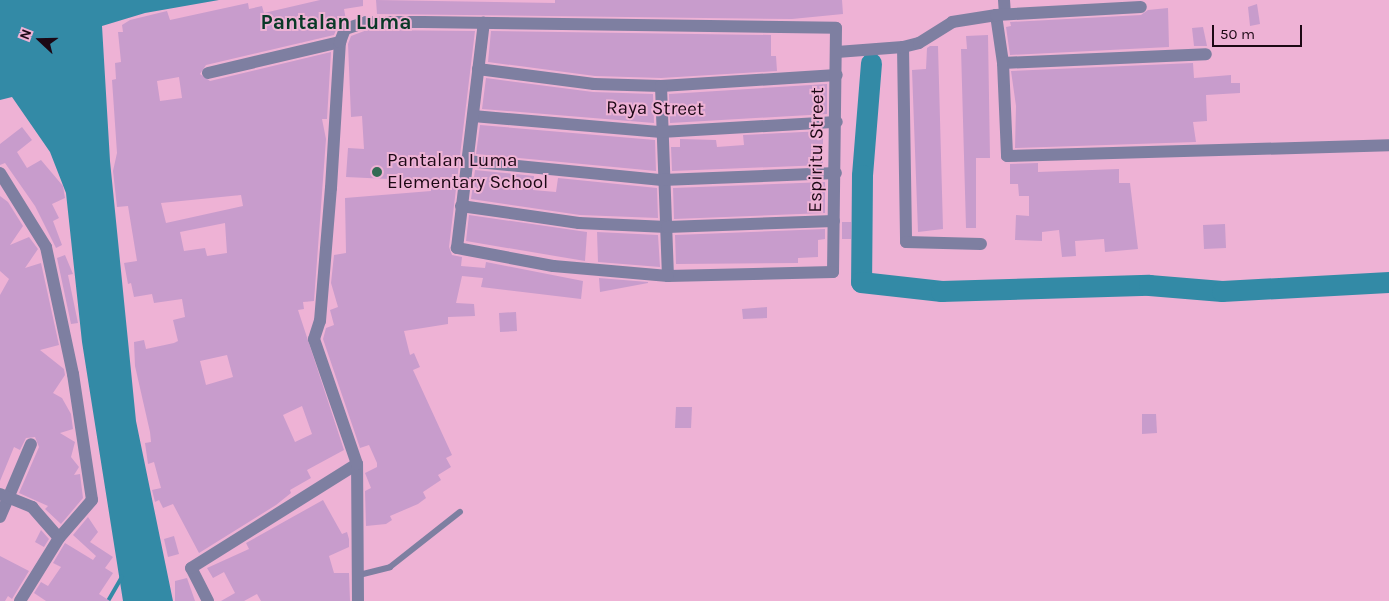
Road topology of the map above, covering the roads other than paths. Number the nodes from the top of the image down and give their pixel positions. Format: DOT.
graph roads {
  1 [pos="1004,0"];
  2 [pos="1099,4"];
  3 [pos="1055,5"];
  4 [pos="1141,7"];
  5 [pos="1001,15"];
  6 [pos="484,23"];
  7 [pos="340,42"];
  8 [pos="898,47"];
  9 [pos="841,51"];
  10 [pos="1206,54"];
  11 [pos="1003,63"];
  12 [pos="478,69"];
  13 [pos="208,73"];
  14 [pos="837,75"];
  15 [pos="661,86"];
  16 [pos="473,116"];
  17 [pos="837,122"];
  18 [pos="661,132"];
  19 [pos="1389,145"];
  20 [pos="468,161"];
  21 [pos="836,172"];
  22 [pos="0,173"];
  23 [pos="662,180"];
  24 [pos="462,206"];
  25 [pos="834,221"];
  26 [pos="667,228"];
  27 [pos="981,244"];
  28 [pos="668,276"];
  29 [pos="31,444"];
  30 [pos="357,464"];
  31 [pos="4,496"];
  32 [pos="460,512"];
  33 [pos="0,518"];
  34 [pos="58,538"];
  35 [pos="359,575"];
  36 [pos="20,601"];
  37 [pos="208,601"];
  38 [pos="358,601"];
  1 -- 5 [label="street"];
  2 -- 3 [label="street"];
  2 -- 4 [label="street"];
  3 -- 5 [label="street"];
  5 -- 8 [label="street"];
  5 -- 11 [label="street"];
  6 -- 7 [label="street"];
  6 -- 9 [label="street, Espiritu Street"];
  6 -- 12 [label="street"];
  7 -- 13 [label="street"];
  7 -- 30 [label="street"];
  8 -- 9 [label="street"];
  8 -- 27 [label="street"];
  9 -- 14 [label="street, Espiritu Street"];
  10 -- 11 [label="street"];
  11 -- 19 [label="street"];
  12 -- 15 [label="street"];
  12 -- 16 [label="street"];
  14 -- 15 [label="street"];
  14 -- 17 [label="street, Espiritu Street"];
  15 -- 18 [label="street"];
  16 -- 18 [label="street, Raya Street"];
  16 -- 20 [label="street"];
  17 -- 18 [label="street, Raya Street"];
  17 -- 21 [label="street, Espiritu Street"];
  18 -- 23 [label="street"];
  20 -- 23 [label="street"];
  20 -- 24 [label="street"];
  21 -- 23 [label="street"];
  21 -- 25 [label="street, Espiritu Street"];
  22 -- 34 [label="street"];
  23 -- 26 [label="street"];
  24 -- 26 [label="street"];
  24 -- 28 [label="street"];
  25 -- 26 [label="street"];
  25 -- 28 [label="street, Espiritu Street"];
  26 -- 28 [label="street"];
  29 -- 31 [label="street"];
  30 -- 35 [label="street"];
  30 -- 37 [label="street"];
  31 -- 33 [label="street"];
  31 -- 34 [label="street"];
  32 -- 35 [label="lane"];
  34 -- 36 [label="street"];
  35 -- 38 [label="street"];
}
